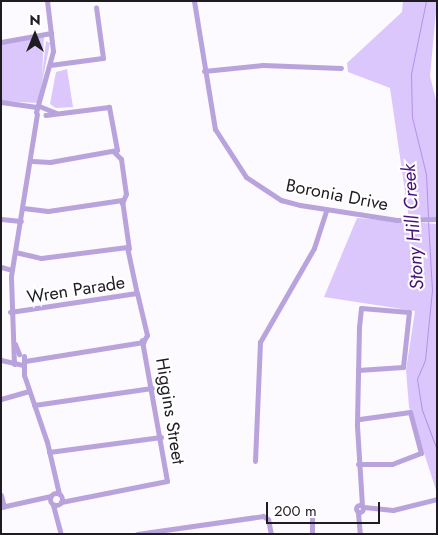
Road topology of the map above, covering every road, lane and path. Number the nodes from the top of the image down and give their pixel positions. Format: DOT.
graph roads {
  1 [pos="47,1"];
  2 [pos="194,1"];
  3 [pos="96,7"];
  4 [pos="52,35"];
  5 [pos="1,42"];
  6 [pos="51,64"];
  7 [pos="340,68"];
  8 [pos="204,71"];
  9 [pos="46,91"];
  10 [pos="2,103"];
  11 [pos="46,107"];
  12 [pos="37,110"];
  13 [pos="62,114"];
  14 [pos="45,115"];
  15 [pos="38,130"];
  16 [pos="114,152"];
  17 [pos="32,160"];
  18 [pos="123,202"];
  19 [pos="23,206"];
  20 [pos="326,210"];
  21 [pos="1,219"];
  22 [pos="435,220"];
  23 [pos="20,222"];
  24 [pos="128,248"];
  25 [pos="14,253"];
  26 [pos="1,267"];
  27 [pos="12,268"];
  28 [pos="137,293"];
  29 [pos="10,312"];
  30 [pos="143,341"];
  31 [pos="20,358"];
  32 [pos="1,359"];
  33 [pos="15,365"];
  34 [pos="358,369"];
  35 [pos="24,375"];
  36 [pos="29,389"];
  37 [pos="152,389"];
  38 [pos="1,399"];
  39 [pos="35,407"];
  40 [pos="360,419"];
  41 [pos="161,435"];
  42 [pos="49,452"];
  43 [pos="255,461"];
  44 [pos="358,465"];
  45 [pos="53,482"];
  46 [pos="59,495"];
  47 [pos="1,496"];
  48 [pos="51,496"];
  49 [pos="74,497"];
  50 [pos="437,499"];
  51 [pos="40,502"];
  52 [pos="61,503"];
  53 [pos="52,504"];
  54 [pos="2,505"];
  55 [pos="361,509"];
  56 [pos="312,514"];
  57 [pos="58,516"];
  58 [pos="173,532"];
  59 [pos="61,534"];
  60 [pos="137,534"];
  61 [pos="270,534"];
  62 [pos="312,534"];
  63 [pos="360,534"];
  1 -- 4 [label="street"];
  2 -- 8 [label="street, Boronia Drive"];
  3 -- 6 [label="street"];
  4 -- 5 [label="street"];
  4 -- 6 [label="street"];
  6 -- 9 [label="street"];
  7 -- 8 [label="street"];
  8 -- 20 [label="street, Boronia Drive"];
  9 -- 11 [label="street"];
  9 -- 12 [label="street"];
  10 -- 12 [label="street"];
  11 -- 12 [label="street"];
  11 -- 13 [label="street"];
  11 -- 14 [label="street"];
  12 -- 14 [label="street"];
  12 -- 15 [label="street"];
  13 -- 14 [label="street"];
  13 -- 16 [label="street"];
  14 -- 15 [label="street"];
  15 -- 17 [label="street"];
  16 -- 17 [label="street"];
  16 -- 18 [label="street"];
  17 -- 19 [label="street"];
  18 -- 19 [label="street"];
  18 -- 24 [label="street"];
  19 -- 23 [label="street"];
  20 -- 22 [label="street, Boronia Drive"];
  20 -- 43 [label="street"];
  21 -- 23 [label="street"];
  23 -- 25 [label="street"];
  24 -- 25 [label="street"];
  24 -- 28 [label="street, Higgins Street"];
  25 -- 27 [label="street"];
  26 -- 27 [label="street"];
  27 -- 29 [label="street"];
  28 -- 29 [label="street, Wren Parade"];
  28 -- 30 [label="street, Higgins Street"];
  29 -- 31 [label="street"];
  30 -- 31 [label="street"];
  30 -- 37 [label="street, Higgins Street"];
  31 -- 32 [label="street"];
  31 -- 33 [label="street"];
  31 -- 33 [label="street"];
  31 -- 35 [label="street"];
  32 -- 33 [label="street"];
  33 -- 35 [label="street"];
  34 -- 34 [label="street"];
  34 -- 40 [label="street"];
  35 -- 36 [label="street"];
  36 -- 38 [label="street"];
  36 -- 39 [label="street"];
  37 -- 39 [label="street"];
  37 -- 41 [label="street, Higgins Street"];
  39 -- 42 [label="street"];
  40 -- 44 [label="street"];
  40 -- 44 [label="street"];
  41 -- 42 [label="street"];
  41 -- 49 [label="street, Higgins Street"];
  42 -- 45 [label="street"];
  44 -- 55 [label="street"];
  45 -- 46 [label="street"];
  45 -- 48 [label="street"];
  46 -- 48 [label="street"];
  46 -- 49 [label="street, Higgins Street"];
  46 -- 52 [label="street"];
  47 -- 54 [label="street"];
  48 -- 51 [label="street"];
  48 -- 53 [label="street"];
  49 -- 52 [label="street, Higgins Street"];
  50 -- 55 [label="street"];
  51 -- 53 [label="street, Higgins Street"];
  51 -- 54 [label="street"];
  52 -- 53 [label="street, Higgins Street"];
  52 -- 57 [label="street"];
  53 -- 57 [label="street"];
  55 -- 63 [label="street"];
  56 -- 62 [label="street"];
  57 -- 59 [label="street"];
  58 -- 60 [label="street"];
  58 -- 61 [label="street"];
}
